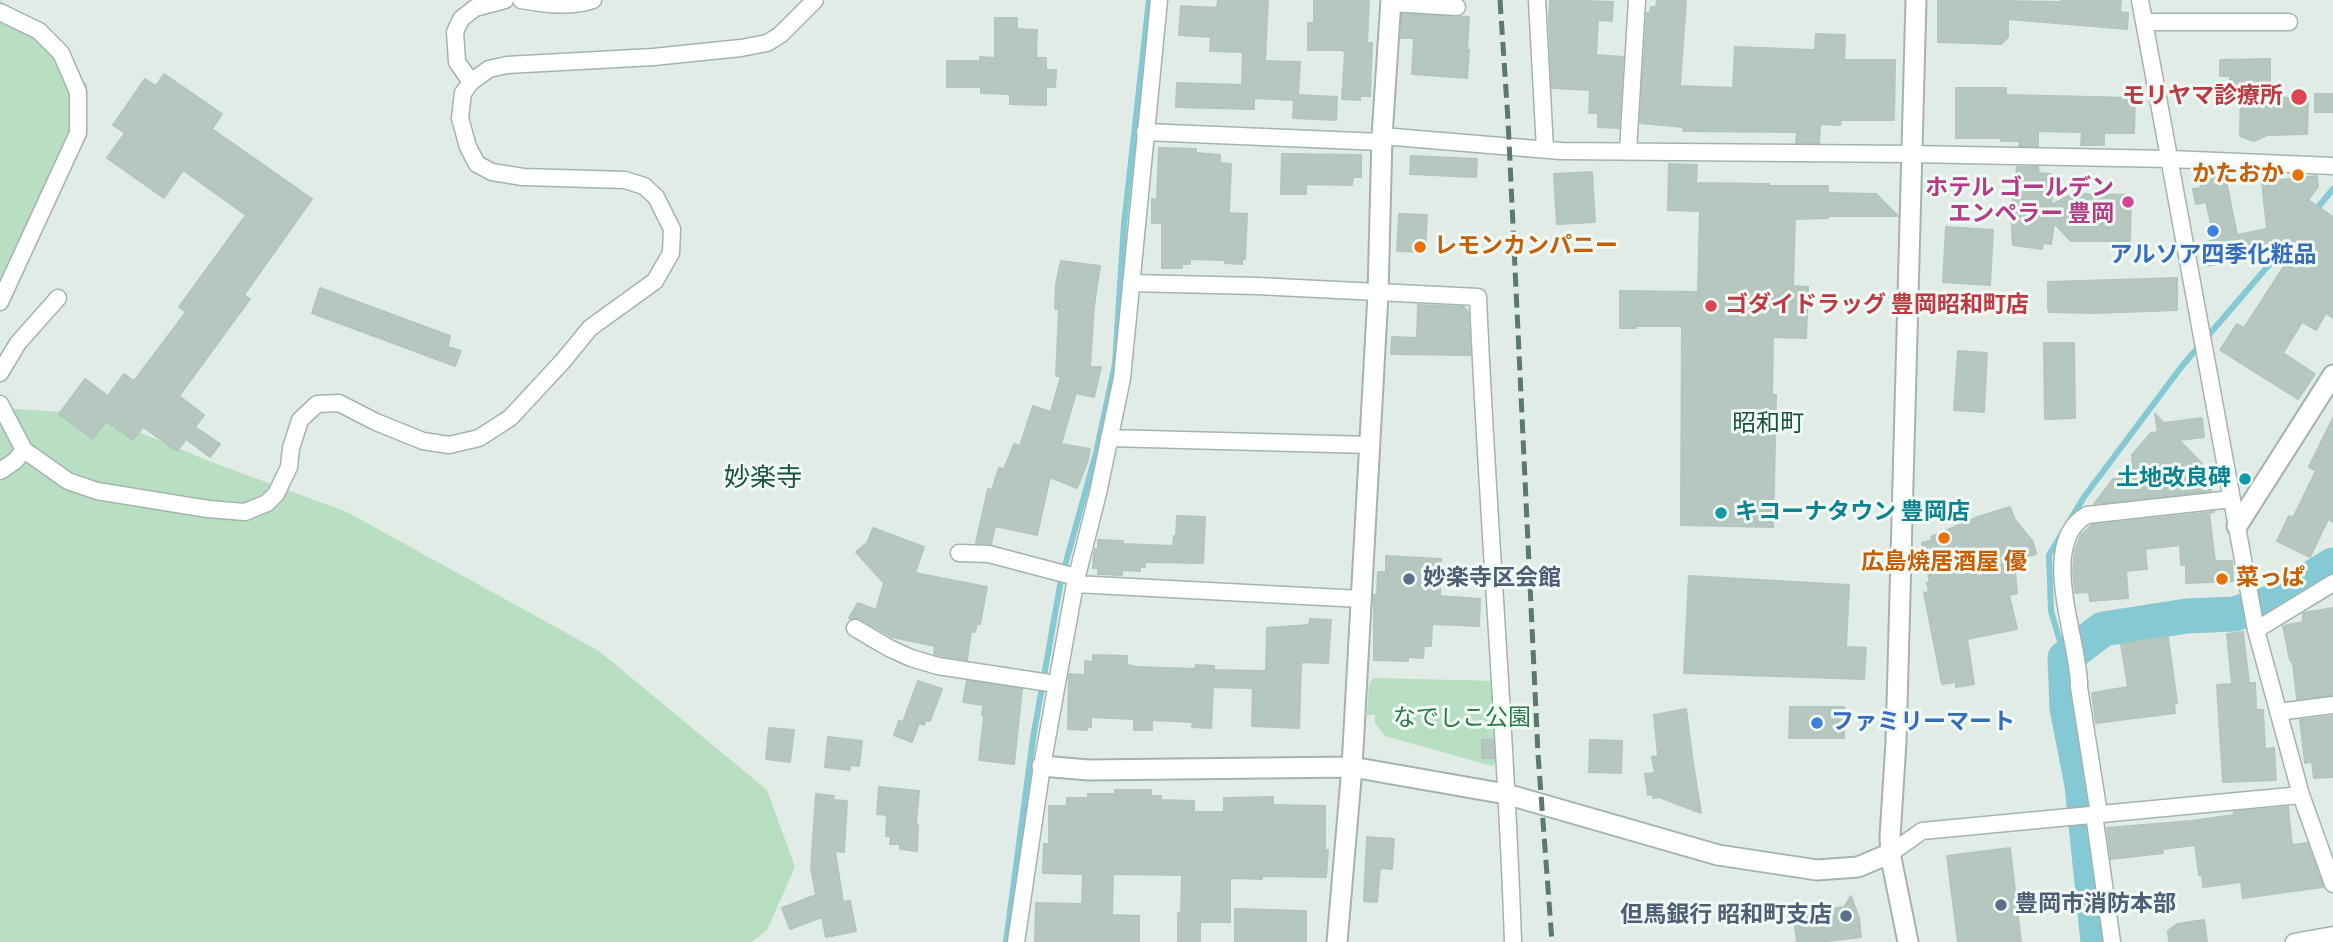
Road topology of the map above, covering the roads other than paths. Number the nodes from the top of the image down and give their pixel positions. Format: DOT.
graph roads {
  1 [pos="505,0"];
  2 [pos="521,0"];
  3 [pos="593,0"];
  4 [pos="815,0"];
  5 [pos="1159,0"];
  6 [pos="1537,0"];
  7 [pos="1637,0"];
  8 [pos="1916,0"];
  9 [pos="2140,0"];
  10 [pos="1391,2"];
  11 [pos="1457,7"];
  12 [pos="0,12"];
  13 [pos="2144,22"];
  14 [pos="2289,22"];
  15 [pos="471,82"];
  16 [pos="1145,132"];
  17 [pos="1382,139"];
  18 [pos="1545,149"];
  19 [pos="1628,151"];
  20 [pos="1912,154"];
  21 [pos="2170,159"];
  22 [pos="2333,166"];
  23 [pos="1131,283"];
  24 [pos="1378,294"];
  25 [pos="58,298"];
  26 [pos="0,302"];
  27 [pos="0,373"];
  28 [pos="2333,375"];
  29 [pos="0,404"];
  30 [pos="1109,438"];
  31 [pos="1370,444"];
  32 [pos="24,450"];
  33 [pos="0,471"];
  34 [pos="2232,499"];
  35 [pos="2237,526"];
  36 [pos="959,553"];
  37 [pos="1075,580"];
  38 [pos="2333,583"];
  39 [pos="1362,599"];
  40 [pos="855,628"];
  41 [pos="2256,630"];
  42 [pos="1056,684"];
  43 [pos="2333,705"];
  44 [pos="2278,712"];
  45 [pos="1042,766"];
  46 [pos="1352,767"];
  47 [pos="1506,794"];
  48 [pos="2301,795"];
  49 [pos="2097,814"];
  50 [pos="1891,853"];
  51 [pos="2333,884"];
  52 [pos="2333,934"];
  53 [pos="1016,942"];
  54 [pos="1337,942"];
  55 [pos="1513,942"];
  56 [pos="1908,942"];
  57 [pos="2112,942"];
  58 [pos="2294,942"];
  1 -- 15 [label="street"];
  2 -- 3 [label="street"];
  4 -- 15 [label="street"];
  5 -- 16 [label="street"];
  6 -- 18 [label="street"];
  7 -- 19 [label="street"];
  8 -- 20 [label="street"];
  9 -- 13 [label="street"];
  10 -- 11 [label="street"];
  10 -- 17 [label="street"];
  12 -- 26 [label="street"];
  13 -- 14 [label="street"];
  13 -- 21 [label="street"];
  15 -- 32 [label="street"];
  16 -- 17 [label="street"];
  16 -- 23 [label="street"];
  17 -- 18 [label="street"];
  17 -- 24 [label="street"];
  18 -- 19 [label="street"];
  19 -- 20 [label="street"];
  20 -- 21 [label="street"];
  20 -- 50 [label="street"];
  21 -- 22 [label="street"];
  21 -- 34 [label="street"];
  23 -- 24 [label="street"];
  23 -- 30 [label="street"];
  24 -- 31 [label="street"];
  24 -- 47 [label="street"];
  25 -- 27 [label="street"];
  28 -- 35 [label="street"];
  29 -- 32 [label="street"];
  30 -- 31 [label="street"];
  30 -- 37 [label="street"];
  31 -- 39 [label="street"];
  32 -- 33 [label="street"];
  34 -- 35 [label="street"];
  34 -- 49 [label="street"];
  35 -- 41 [label="street"];
  36 -- 37 [label="street"];
  37 -- 39 [label="street"];
  37 -- 42 [label="street"];
  38 -- 41 [label="street"];
  39 -- 46 [label="street"];
  40 -- 42 [label="street"];
  41 -- 44 [label="street"];
  42 -- 45 [label="street"];
  43 -- 44 [label="street"];
  44 -- 48 [label="street"];
  45 -- 46 [label="street"];
  45 -- 53 [label="street"];
  46 -- 47 [label="street"];
  46 -- 54 [label="street"];
  47 -- 50 [label="street"];
  47 -- 55 [label="street"];
  48 -- 49 [label="street"];
  48 -- 51 [label="street"];
  49 -- 50 [label="street"];
  49 -- 57 [label="street"];
  50 -- 56 [label="street"];
  52 -- 58 [label="street"];
}
